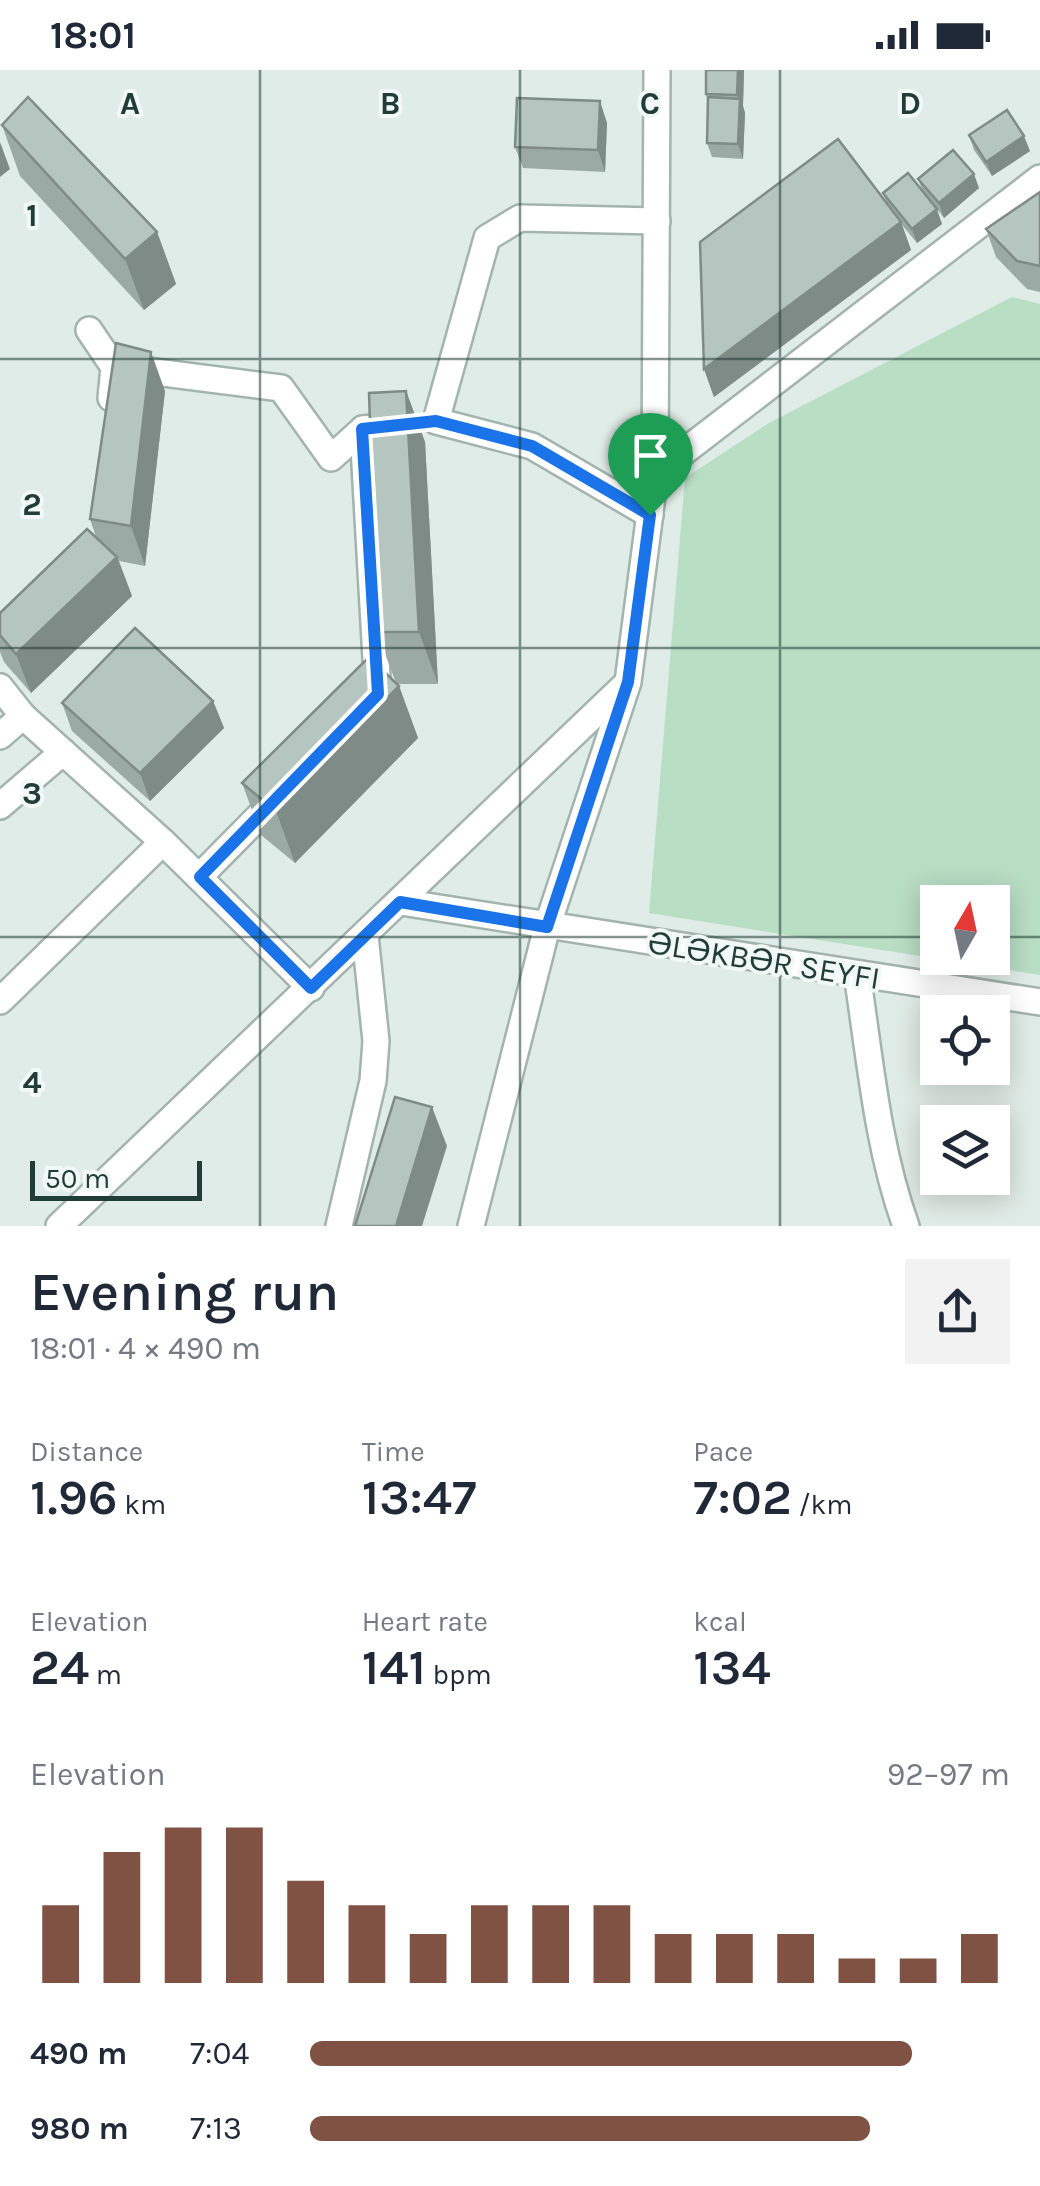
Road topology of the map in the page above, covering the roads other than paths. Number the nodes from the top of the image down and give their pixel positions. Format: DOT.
graph roads {
  1 [pos="658,70"];
  2 [pos="1040,178"];
  3 [pos="656,222"];
  4 [pos="89,330"];
  5 [pos="114,366"];
  6 [pos="436,421"];
  7 [pos="109,424"];
  8 [pos="362,429"];
  9 [pos="655,474"];
  10 [pos="650,515"];
  11 [pos="628,682"];
  12 [pos="0,687"];
  13 [pos="364,708"];
  14 [pos="23,716"];
  15 [pos="0,736"];
  16 [pos="63,752"];
  17 [pos="296,779"];
  18 [pos="0,806"];
  19 [pos="164,842"];
  20 [pos="200,877"];
  21 [pos="400,902"];
  22 [pos="547,927"];
  23 [pos="365,935"];
  24 [pos="858,974"];
  25 [pos="311,988"];
  26 [pos="0,1001"];
  27 [pos="1040,1002"];
  28 [pos="59,1226"];
  29 [pos="339,1226"];
  30 [pos="471,1226"];
  31 [pos="906,1226"];
  1 -- 3 [label="street"];
  2 -- 9 [label="street"];
  3 -- 6 [label="street"];
  3 -- 9 [label="street"];
  4 -- 5 [label="street"];
  5 -- 7 [label="street"];
  5 -- 8 [label="street"];
  6 -- 8 [label="street"];
  6 -- 10 [label="street"];
  8 -- 13 [label="street"];
  9 -- 10 [label="street"];
  10 -- 11 [label="street"];
  11 -- 21 [label="street"];
  11 -- 22 [label="street"];
  12 -- 14 [label="street"];
  14 -- 15 [label="street"];
  14 -- 16 [label="street"];
  16 -- 18 [label="street"];
  16 -- 19 [label="street"];
  17 -- 20 [label="street"];
  19 -- 20 [label="street"];
  19 -- 26 [label="street"];
  20 -- 25 [label="street"];
  21 -- 22 [label="street, ƏLƏKBƏR SEYFI"];
  21 -- 23 [label="street"];
  22 -- 24 [label="street, ƏLƏKBƏR SEYFI"];
  22 -- 30 [label="street"];
  23 -- 25 [label="street"];
  23 -- 29 [label="street"];
  24 -- 27 [label="street, ƏLƏKBƏR SEYFI"];
  24 -- 31 [label="street"];
  25 -- 28 [label="street"];
}
